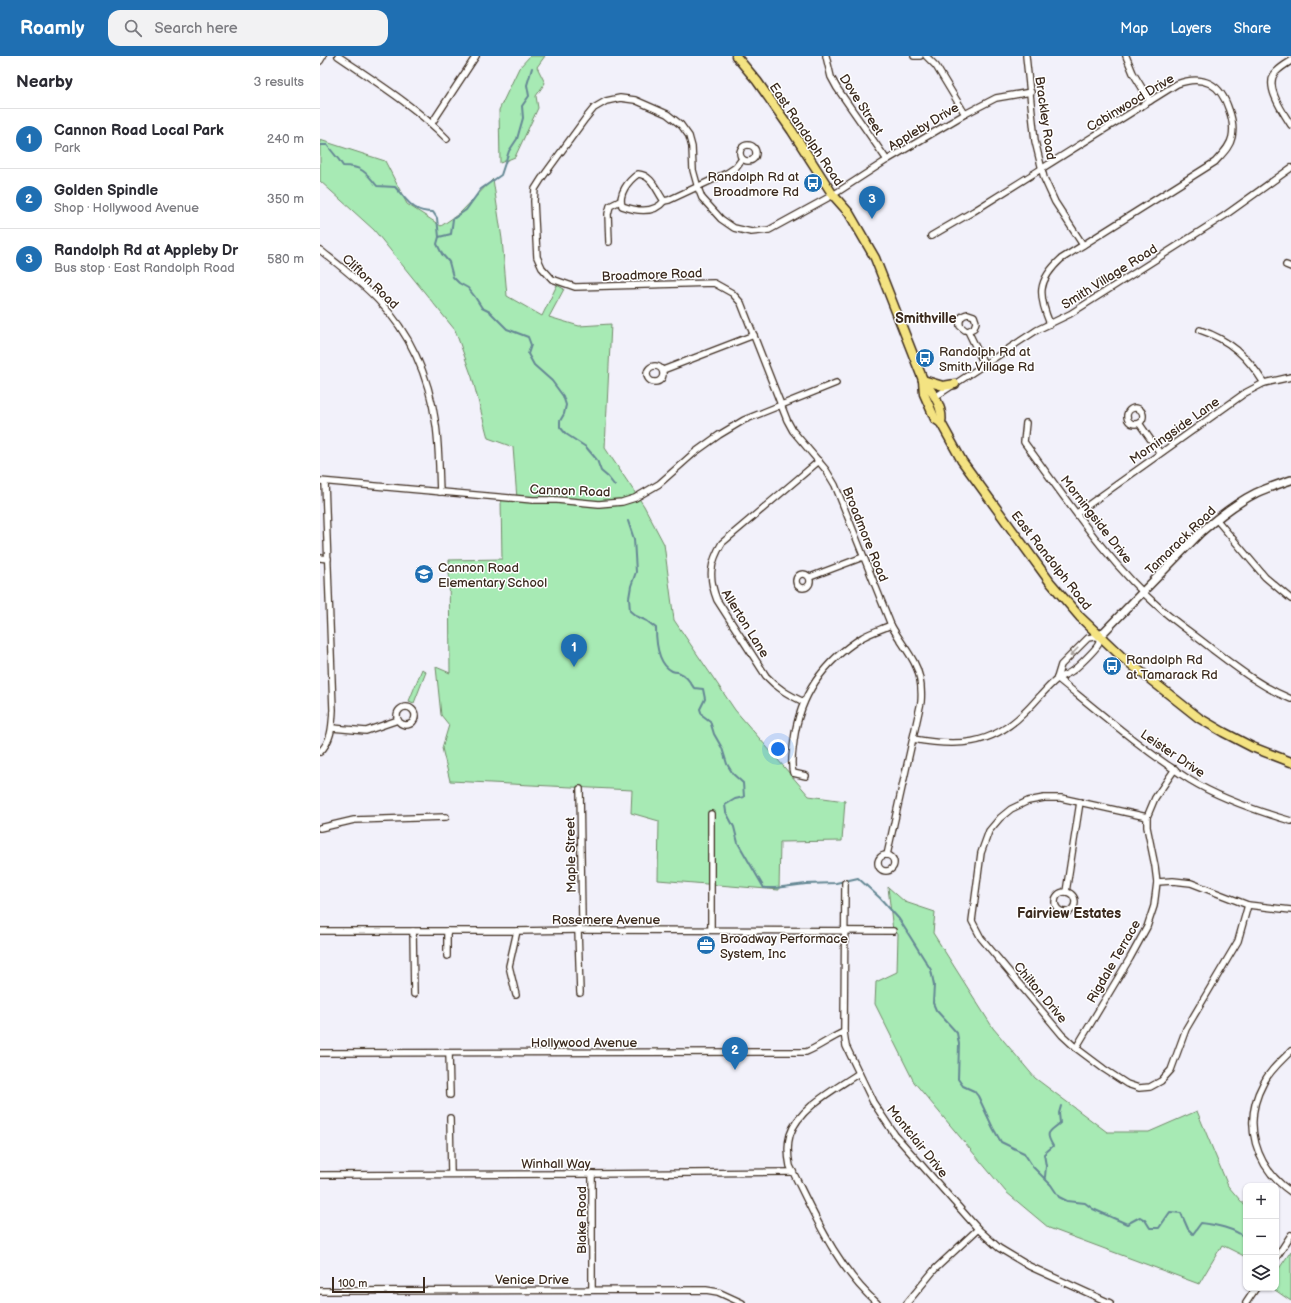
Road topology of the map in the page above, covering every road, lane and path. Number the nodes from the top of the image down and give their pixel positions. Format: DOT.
graph roads {
  1 [pos="323,56"];
  2 [pos="338,56"];
  3 [pos="476,56"];
  4 [pos="736,56"];
  5 [pos="826,56"];
  6 [pos="914,56"];
  7 [pos="920,56"];
  8 [pos="926,56"];
  9 [pos="1026,56"];
  10 [pos="1126,56"];
  11 [pos="320,61"];
  12 [pos="1291,61"];
  13 [pos="1031,92"];
  14 [pos="1150,101"];
  15 [pos="965,114"];
  16 [pos="432,123"];
  17 [pos="1291,126"];
  18 [pos="447,139"];
  19 [pos="742,159"];
  20 [pos="887,160"];
  21 [pos="1291,168"];
  22 [pos="1042,169"];
  23 [pos="698,188"];
  24 [pos="833,195"];
  25 [pos="620,201"];
  26 [pos="664,201"];
  27 [pos="931,236"];
  28 [pos="609,242"];
  29 [pos="1083,245"];
  30 [pos="320,250"];
  31 [pos="1050,324"];
  32 [pos="1200,330"];
  33 [pos="968,331"];
  34 [pos="754,335"];
  35 [pos="984,364"];
  36 [pos="663,370"];
  37 [pos="1291,377"];
  38 [pos="923,380"];
  39 [pos="836,383"];
  40 [pos="1264,383"];
  41 [pos="955,384"];
  42 [pos="935,397"];
  43 [pos="781,404"];
  44 [pos="941,423"];
  45 [pos="1026,423"];
  46 [pos="1139,423"];
  47 [pos="1160,453"];
  48 [pos="819,461"];
  49 [pos="1291,480"];
  50 [pos="323,481"];
  51 [pos="440,492"];
  52 [pos="1076,513"];
  53 [pos="1216,519"];
  54 [pos="863,557"];
  55 [pos="320,558"];
  56 [pos="328,559"];
  57 [pos="810,577"];
  58 [pos="1143,592"];
  59 [pos="1291,599"];
  60 [pos="891,625"];
  61 [pos="1100,636"];
  62 [pos="1057,678"];
  63 [pos="1291,699"];
  64 [pos="804,702"];
  65 [pos="398,720"];
  66 [pos="332,728"];
  67 [pos="913,739"];
  68 [pos="320,752"];
  69 [pos="1291,762"];
  70 [pos="1175,769"];
  71 [pos="806,776"];
  72 [pos="580,789"];
  73 [pos="1080,802"];
  74 [pos="711,814"];
  75 [pos="446,817"];
  76 [pos="1147,817"];
  77 [pos="1291,821"];
  78 [pos="320,828"];
  79 [pos="887,855"];
  80 [pos="1157,882"];
  81 [pos="845,883"];
  82 [pos="1066,892"];
  83 [pos="1248,905"];
  84 [pos="1291,910"];
  85 [pos="578,930"];
  86 [pos="711,930"];
  87 [pos="892,930"];
  88 [pos="320,931"];
  89 [pos="413,931"];
  90 [pos="446,931"];
  91 [pos="517,931"];
  92 [pos="844,931"];
  93 [pos="447,956"];
  94 [pos="580,992"];
  95 [pos="414,994"];
  96 [pos="516,995"];
  97 [pos="844,1032"];
  98 [pos="1076,1048"];
  99 [pos="1291,1051"];
  100 [pos="320,1053"];
  101 [pos="449,1053"];
  102 [pos="859,1073"];
  103 [pos="450,1095"];
  104 [pos="450,1118"];
  105 [pos="793,1172"];
  106 [pos="451,1174"];
  107 [pos="592,1174"];
  108 [pos="320,1175"];
  109 [pos="1291,1192"];
  110 [pos="978,1229"];
  111 [pos="1291,1235"];
  112 [pos="1278,1255"];
  113 [pos="592,1289"];
  114 [pos="320,1291"];
  115 [pos="1254,1291"];
  116 [pos="742,1303"];
  117 [pos="877,1303"];
  118 [pos="907,1303"];
  119 [pos="1110,1303"];
  120 [pos="1246,1303"];
  1 -- 11 [label="street"];
  2 -- 16 [label="street"];
  3 -- 16 [label="street"];
  4 -- 24 [label="main road, East Randolph Road"];
  5 -- 20 [label="street, Dove Street"];
  6 -- 7 [label="street"];
  8 -- 15 [label="street"];
  9 -- 13 [label="street, Brackley Road"];
  10 -- 14 [label="street"];
  12 -- 17 [label="street"];
  13 -- 15 [label="street, Appleby Drive"];
  13 -- 22 [label="street, Brackley Road"];
  14 -- 22 [label="street, Cabinwood Drive"];
  14 -- 29 [label="street, Cabinwood Drive"];
  15 -- 20 [label="street, Appleby Drive"];
  16 -- 18 [label="street"];
  19 -- 23 [label="street"];
  20 -- 24 [label="street, Appleby Drive"];
  21 -- 31 [label="street, Smith Village Road"];
  22 -- 27 [label="street, Cabinwood Drive"];
  22 -- 29 [label="street, Brackley Road"];
  23 -- 24 [label="street, Broadmore Road"];
  23 -- 26 [label="street"];
  23 -- 34 [label="street, Broadmore Road"];
  24 -- 38 [label="main road, East Randolph Road"];
  25 -- 26 [label="street"];
  25 -- 26 [label="street"];
  25 -- 28 [label="street"];
  29 -- 31 [label="street, Cabinwood Drive"];
  30 -- 51 [label="street, Clifton Road"];
  31 -- 35 [label="street, Smith Village Road"];
  32 -- 40 [label="street"];
  33 -- 35 [label="street"];
  34 -- 36 [label="street"];
  34 -- 43 [label="street, Broadmore Road"];
  35 -- 41 [label="street, Smith Village Road"];
  37 -- 40 [label="street, Morningside Lane"];
  38 -- 41 [label="main road"];
  38 -- 42 [label="main road, East Randolph Road"];
  38 -- 44 [label="main road, East Randolph Road"];
  39 -- 43 [label="street, Cannon Road"];
  40 -- 47 [label="street, Morningside Lane"];
  41 -- 42 [label="street, Smith Village Road"];
  42 -- 44 [label="main road, East Randolph Road"];
  43 -- 48 [label="street, Broadmore Road"];
  43 -- 51 [label="street, Cannon Road"];
  44 -- 61 [label="main road, East Randolph Road"];
  45 -- 52 [label="street, Morningside Drive"];
  46 -- 47 [label="street"];
  47 -- 52 [label="street, Morningside Lane"];
  48 -- 54 [label="street, Broadmore Road"];
  48 -- 64 [label="street, Allerton Lane"];
  49 -- 53 [label="street, Tamarack Road"];
  50 -- 51 [label="street, Cannon Road"];
  50 -- 56 [label="street"];
  52 -- 58 [label="street, Morningside Drive"];
  53 -- 58 [label="street, Tamarack Road"];
  53 -- 59 [label="street"];
  54 -- 57 [label="street"];
  54 -- 60 [label="street, Broadmore Road"];
  55 -- 56 [label="street"];
  56 -- 66 [label="street"];
  58 -- 61 [label="street, Tamarack Road"];
  58 -- 63 [label="street, Morningside Drive"];
  60 -- 64 [label="street"];
  60 -- 67 [label="street, Broadmore Road"];
  61 -- 62 [label="street, Tamarack Road"];
  61 -- 62 [label="street, Tamarack Road, one-way"];
  61 -- 69 [label="main road, East Randolph Road"];
  62 -- 67 [label="street, Tamarack Road"];
  62 -- 70 [label="street, Leister Drive"];
  64 -- 71 [label="street"];
  65 -- 66 [label="street"];
  66 -- 68 [label="street"];
  67 -- 79 [label="street, Broadmore Road"];
  70 -- 76 [label="street, Rigdale Terrace"];
  70 -- 77 [label="street, Leister Drive"];
  72 -- 85 [label="street, Maple Street"];
  73 -- 76 [label="street, Chilton Drive"];
  73 -- 82 [label="street"];
  73 -- 98 [label="street, Chilton Drive"];
  74 -- 86 [label="street"];
  75 -- 78 [label="street"];
  76 -- 80 [label="street, Rigdale Terrace"];
  80 -- 83 [label="street"];
  80 -- 98 [label="street, Rigdale Terrace"];
  81 -- 92 [label="street, Montclair Drive"];
  83 -- 84 [label="street"];
  83 -- 98 [label="street, Chilton Drive"];
  85 -- 86 [label="street, Rosemere Avenue"];
  85 -- 91 [label="street, Rosemere Avenue"];
  85 -- 94 [label="street, Maple Street"];
  86 -- 92 [label="street, Rosemere Avenue"];
  87 -- 92 [label="street, Rosemere Avenue"];
  88 -- 89 [label="street, Rosemere Avenue"];
  89 -- 90 [label="street, Rosemere Avenue"];
  89 -- 95 [label="street"];
  90 -- 91 [label="street, Rosemere Avenue"];
  90 -- 93 [label="street"];
  91 -- 96 [label="street"];
  92 -- 97 [label="street, Montclair Drive"];
  97 -- 101 [label="street, Hollywood Avenue"];
  97 -- 102 [label="street, Montclair Drive"];
  99 -- 109 [label="street"];
  100 -- 101 [label="street, Hollywood Avenue"];
  101 -- 103 [label="street"];
  102 -- 105 [label="street"];
  102 -- 110 [label="street, Montclair Drive"];
  104 -- 106 [label="street"];
  105 -- 107 [label="street, Winhall Way"];
  105 -- 117 [label="street"];
  106 -- 107 [label="street, Winhall Way"];
  106 -- 108 [label="street, Winhall Way"];
  107 -- 113 [label="street, Blake Road"];
  110 -- 118 [label="street"];
  110 -- 119 [label="street, Montclair Drive"];
  111 -- 112 [label="street"];
  113 -- 114 [label="street, Venice Drive"];
  113 -- 116 [label="street, Venice Drive"];
  115 -- 120 [label="street"];
}
